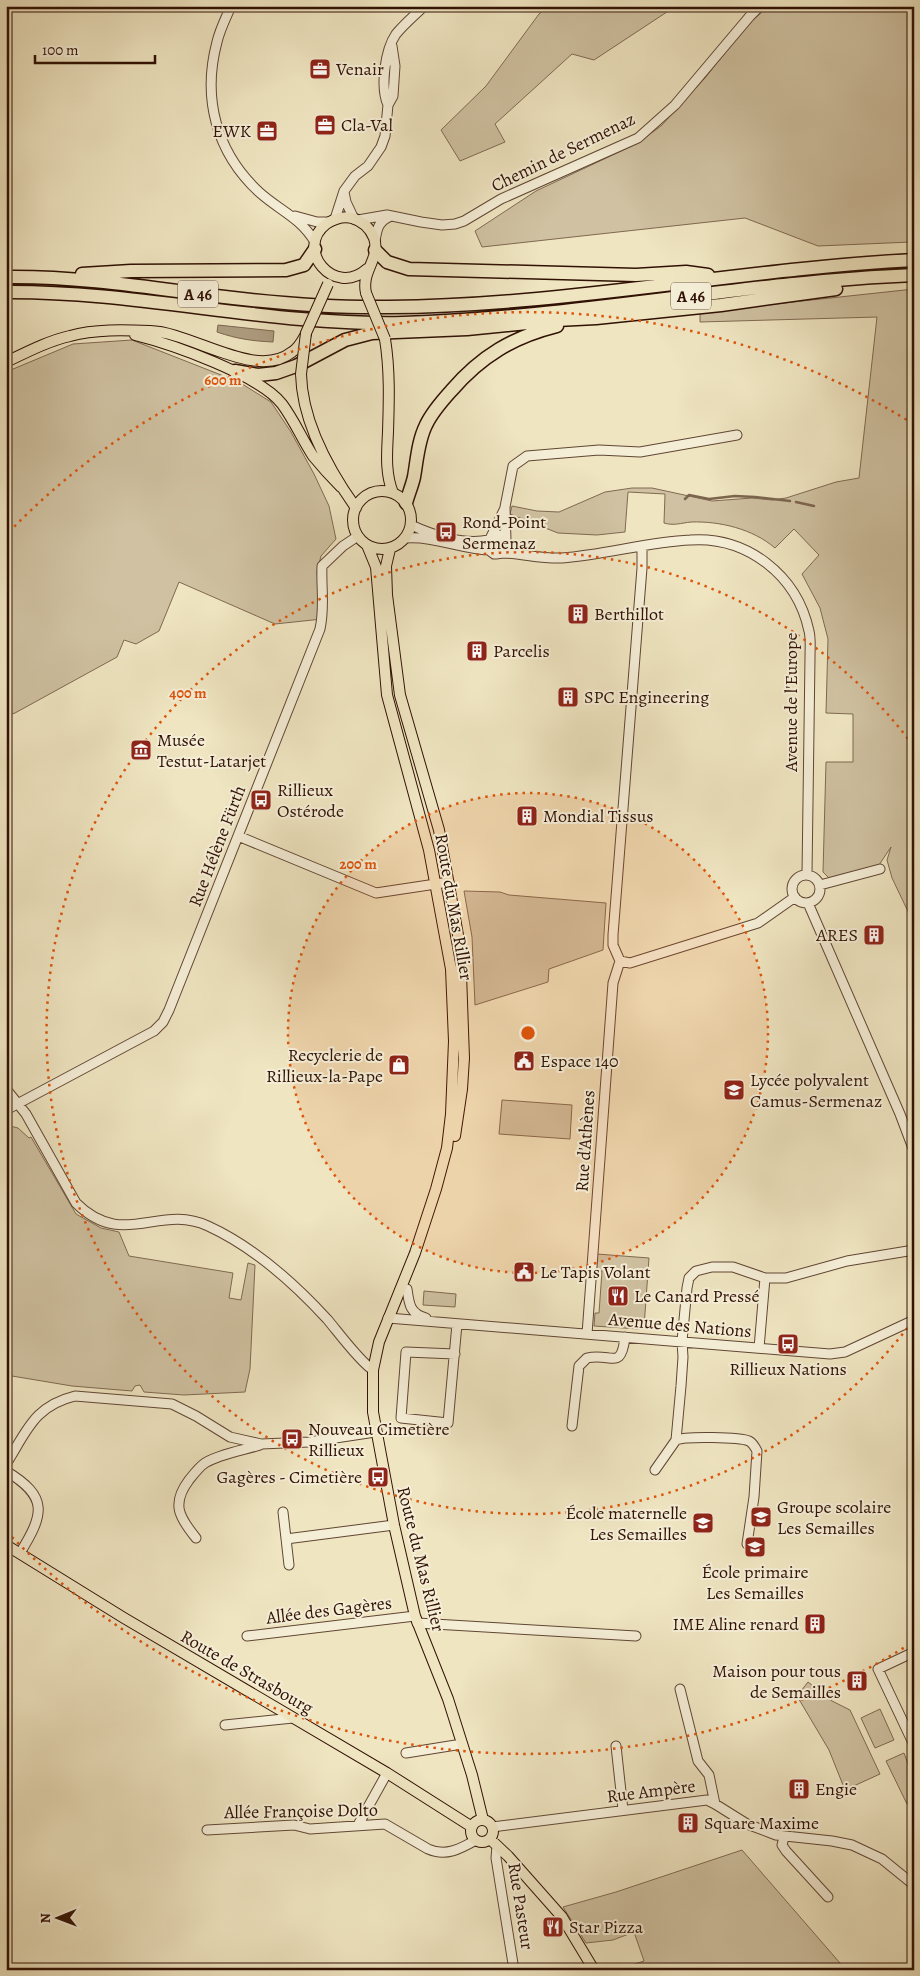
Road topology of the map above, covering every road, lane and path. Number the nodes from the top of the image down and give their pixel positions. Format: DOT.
graph roads {
  1 [pos="231,6"];
  2 [pos="424,6"];
  3 [pos="760,6"];
  4 [pos="344,191"];
  5 [pos="288,213"];
  6 [pos="391,216"];
  7 [pos="356,220"];
  8 [pos="332,221"];
  9 [pos="315,246"];
  10 [pos="375,246"];
  11 [pos="914,260"];
  12 [pos="368,268"];
  13 [pos="326,271"];
  14 [pos="914,274"];
  15 [pos="6,277"];
  16 [pos="23,277"];
  17 [pos="726,278"];
  18 [pos="914,282"];
  19 [pos="6,292"];
  20 [pos="596,318"];
  21 [pos="119,331"];
  22 [pos="306,333"];
  23 [pos="6,362"];
  24 [pos="235,371"];
  25 [pos="737,435"];
  26 [pos="341,487"];
  27 [pos="393,493"];
  28 [pos="406,503"];
  29 [pos="505,507"];
  30 [pos="356,508"];
  31 [pos="411,525"];
  32 [pos="358,536"];
  33 [pos="406,538"];
  34 [pos="490,539"];
  35 [pos="507,542"];
  36 [pos="367,545"];
  37 [pos="642,546"];
  38 [pos="390,549"];
  39 [pos="489,550"];
  40 [pos="503,553"];
  41 [pos="544,558"];
  42 [pos="238,836"];
  43 [pos="880,870"];
  44 [pos="806,874"];
  45 [pos="449,882"];
  46 [pos="436,885"];
  47 [pos="820,885"];
  48 [pos="795,897"];
  49 [pos="808,903"];
  50 [pos="620,961"];
  51 [pos="6,1089"];
  52 [pos="18,1102"];
  53 [pos="6,1110"];
  54 [pos="914,1151"];
  55 [pos="914,1250"];
  56 [pos="765,1278"];
  57 [pos="407,1289"];
  58 [pos="391,1318"];
  59 [pos="914,1320"];
  60 [pos="436,1321"];
  61 [pos="457,1324"];
  62 [pos="587,1334"];
  63 [pos="625,1337"];
  64 [pos="682,1341"];
  65 [pos="759,1348"];
  66 [pos="455,1354"];
  67 [pos="373,1370"];
  68 [pos="572,1426"];
  69 [pos="375,1432"];
  70 [pos="676,1440"];
  71 [pos="261,1444"];
  72 [pos="6,1464"];
  73 [pos="655,1470"];
  74 [pos="6,1471"];
  75 [pos="283,1512"];
  76 [pos="394,1525"];
  77 [pos="196,1538"];
  78 [pos="286,1539"];
  79 [pos="747,1544"];
  80 [pos="6,1545"];
  81 [pos="20,1553"];
  82 [pos="289,1565"];
  83 [pos="416,1620"];
  84 [pos="247,1636"];
  85 [pos="636,1636"];
  86 [pos="914,1652"];
  87 [pos="680,1689"];
  88 [pos="294,1718"];
  89 [pos="224,1725"];
  90 [pos="462,1744"];
  91 [pos="914,1745"];
  92 [pos="616,1746"];
  93 [pos="406,1753"];
  94 [pos="387,1773"];
  95 [pos="715,1804"];
  96 [pos="623,1810"];
  97 [pos="483,1820"];
  98 [pos="358,1825"];
  99 [pos="472,1827"];
  100 [pos="492,1827"];
  101 [pos="207,1830"];
  102 [pos="784,1837"];
  103 [pos="476,1840"];
  104 [pos="493,1843"];
  105 [pos="914,1885"];
  106 [pos="828,1897"];
  107 [pos="514,1970"];
  108 [pos="594,1970"];
  1 -- 5 [label="street"];
  2 -- 4 [label="street"];
  3 -- 6 [label="street, Chemin de Sermenaz"];
  4 -- 7 [label="street"];
  4 -- 8 [label="street"];
  5 -- 8 [label="street"];
  5 -- 9 [label="street"];
  6 -- 7 [label="street, Chemin de Sermenaz"];
  6 -- 10 [label="street"];
  7 -- 8 [label="main road"];
  7 -- 10 [label="main road"];
  8 -- 9 [label="main road"];
  9 -- 13 [label="main road"];
  9 -- 16 [label="highway"];
  10 -- 12 [label="main road"];
  10 -- 17 [label="highway"];
  11 -- 17 [label="highway, A 46"];
  12 -- 13 [label="main road"];
  12 -- 27 [label="main road, bridge"];
  13 -- 22 [label="main road, bridge"];
  14 -- 19 [label="highway, A 46"];
  15 -- 16 [label="highway, A 46"];
  16 -- 17 [label="highway, A 46"];
  18 -- 20 [label="highway"];
  20 -- 24 [label="highway"];
  20 -- 28 [label="highway"];
  21 -- 22 [label="main road"];
  21 -- 23 [label="main road"];
  21 -- 24 [label="main road"];
  22 -- 26 [label="main road, bridge"];
  24 -- 26 [label="main road"];
  25 -- 29 [label="street"];
  26 -- 30 [label="main road"];
  27 -- 28 [label="main road"];
  27 -- 30 [label="main road"];
  28 -- 31 [label="main road"];
  29 -- 34 [label="street"];
  29 -- 35 [label="street"];
  30 -- 32 [label="main road"];
  31 -- 33 [label="main road"];
  31 -- 34 [label="street"];
  32 -- 36 [label="main road"];
  32 -- 42 [label="street, Rue Hélène Fürth"];
  33 -- 38 [label="main road"];
  33 -- 39 [label="street"];
  34 -- 35 [label="street"];
  34 -- 39 [label="street"];
  35 -- 40 [label="street"];
  35 -- 41 [label="street, Avenue de l'Europe"];
  36 -- 38 [label="main road"];
  36 -- 46 [label="main road, Route du Mas Rillier"];
  37 -- 41 [label="street, Avenue de l'Europe"];
  37 -- 44 [label="street, Avenue de l'Europe"];
  37 -- 50 [label="street"];
  38 -- 45 [label="main road, Route du Mas Rillier"];
  39 -- 40 [label="street"];
  40 -- 41 [label="street, Avenue de l'Europe"];
  42 -- 46 [label="street"];
  42 -- 52 [label="street, Rue Hélène Fürth"];
  43 -- 47 [label="street"];
  44 -- 47 [label="street"];
  44 -- 48 [label="street"];
  45 -- 46 [label="street"];
  45 -- 57 [label="main road, Route du Mas Rillier"];
  46 -- 58 [label="main road, Route du Mas Rillier"];
  47 -- 49 [label="street"];
  48 -- 49 [label="street"];
  48 -- 50 [label="street"];
  49 -- 54 [label="street"];
  50 -- 62 [label="street, Rue d'Athènes"];
  51 -- 52 [label="street"];
  52 -- 53 [label="street, Rue Hélène Fürth"];
  52 -- 67 [label="street"];
  55 -- 56 [label="street"];
  56 -- 64 [label="street"];
  56 -- 65 [label="street"];
  57 -- 58 [label="main road, Route du Mas Rillier"];
  57 -- 60 [label="street, Avenue des Nations"];
  58 -- 60 [label="street, Avenue des Nations"];
  58 -- 67 [label="main road, Route du Mas Rillier"];
  59 -- 65 [label="street, Avenue des Nations"];
  60 -- 61 [label="street, Avenue des Nations"];
  61 -- 62 [label="street, Avenue des Nations"];
  61 -- 66 [label="street"];
  62 -- 63 [label="street, Avenue des Nations"];
  63 -- 64 [label="street, Avenue des Nations"];
  63 -- 68 [label="street"];
  64 -- 65 [label="street, Avenue des Nations"];
  64 -- 70 [label="street"];
  66 -- 66 [label="street"];
  67 -- 69 [label="main road, Route du Mas Rillier"];
  69 -- 71 [label="street"];
  69 -- 76 [label="main road, Route du Mas Rillier"];
  70 -- 73 [label="street"];
  70 -- 79 [label="street"];
  71 -- 72 [label="street"];
  71 -- 77 [label="street"];
  74 -- 81 [label="street"];
  75 -- 78 [label="street"];
  76 -- 78 [label="street"];
  76 -- 83 [label="main road, Route du Mas Rillier"];
  78 -- 82 [label="street"];
  80 -- 81 [label="main road, Route de Strasbourg"];
  81 -- 88 [label="main road, Route de Strasbourg"];
  83 -- 84 [label="street, Allée des Gagères"];
  83 -- 85 [label="street, Allée des Gagères"];
  83 -- 90 [label="main road, Route du Mas Rillier"];
  86 -- 91 [label="street"];
  87 -- 95 [label="street"];
  88 -- 89 [label="street"];
  88 -- 94 [label="main road, Route de Strasbourg"];
  90 -- 93 [label="street"];
  90 -- 97 [label="main road, Route du Mas Rillier"];
  92 -- 96 [label="street"];
  94 -- 98 [label="street"];
  94 -- 99 [label="main road, Route de Strasbourg"];
  95 -- 96 [label="street, Rue Ampère"];
  95 -- 102 [label="street, Rue Ampère"];
  96 -- 100 [label="street, Rue Ampère"];
  97 -- 99 [label="main road"];
  97 -- 100 [label="main road"];
  98 -- 101 [label="street, Allée Françoise Dolto"];
  98 -- 103 [label="street, Allée Françoise Dolto"];
  99 -- 103 [label="main road"];
  100 -- 104 [label="main road"];
  102 -- 105 [label="street, Rue Ampère"];
  102 -- 106 [label="street"];
  103 -- 104 [label="main road"];
  104 -- 107 [label="street, Rue Pasteur"];
  104 -- 108 [label="main road"];
}
